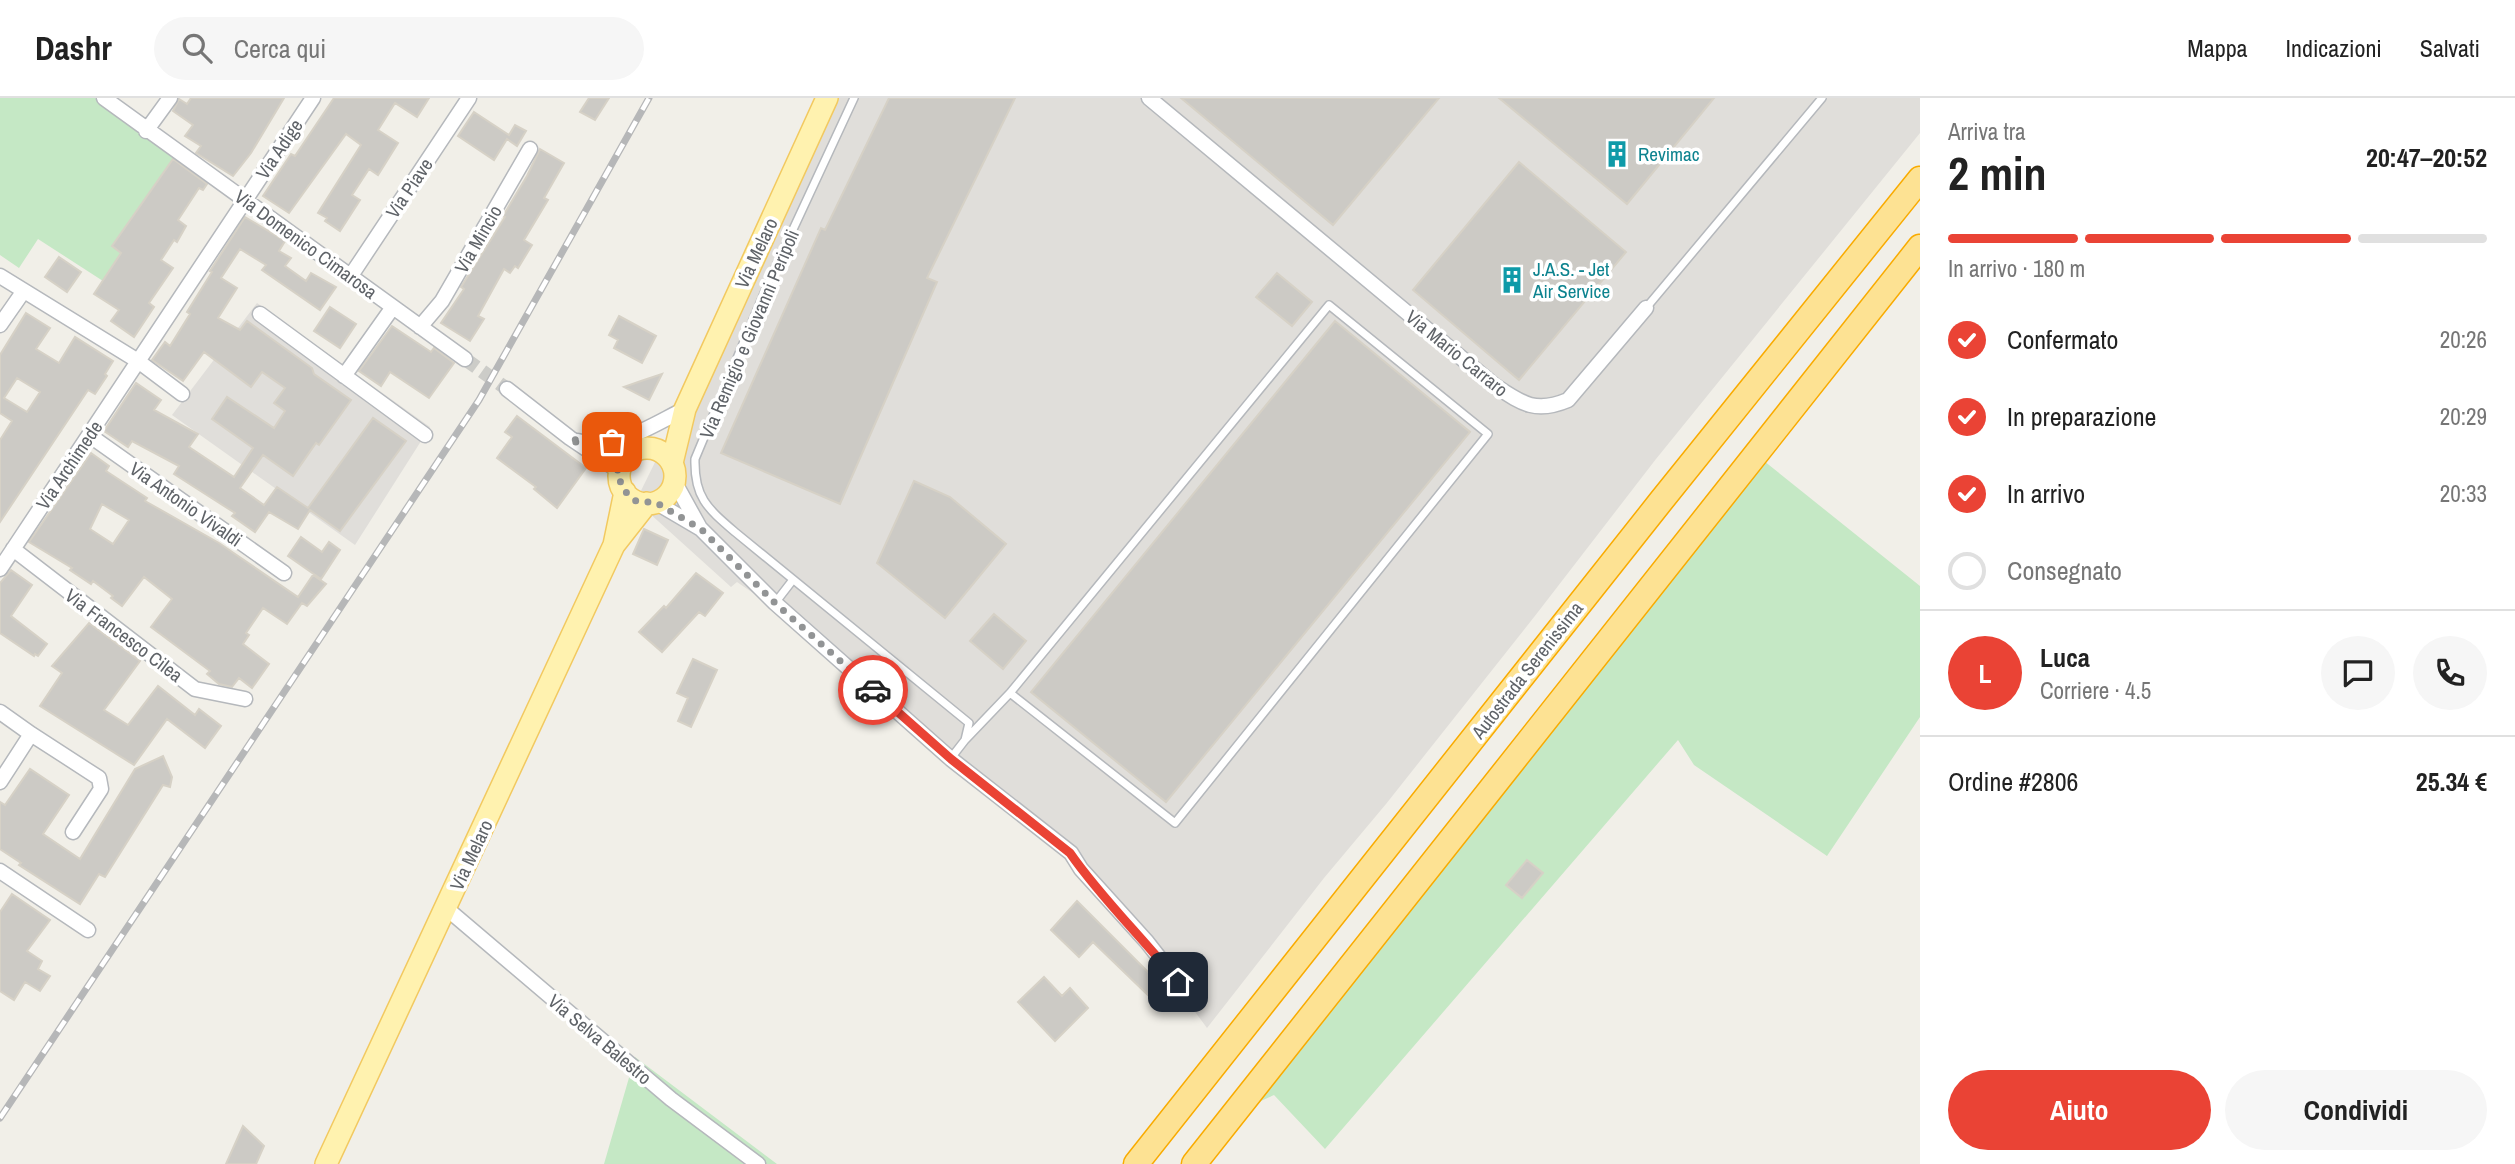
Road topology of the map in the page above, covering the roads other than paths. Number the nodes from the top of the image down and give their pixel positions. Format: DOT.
graph roads {
  1 [pos="104,98"];
  2 [pos="170,98"];
  3 [pos="313,98"];
  4 [pos="469,98"];
  5 [pos="827,98"];
  6 [pos="854,98"];
  7 [pos="1149,98"];
  8 [pos="1822,98"];
  9 [pos="146,131"];
  10 [pos="530,149"];
  11 [pos="1920,179"];
  12 [pos="244,200"];
  13 [pos="1920,247"];
  14 [pos="0,276"];
  15 [pos="350,277"];
  16 [pos="23,292"];
  17 [pos="393,307"];
  18 [pos="1646,308"];
  19 [pos="260,314"];
  20 [pos="0,326"];
  21 [pos="420,327"];
  22 [pos="465,359"];
  23 [pos="138,361"];
  24 [pos="344,376"];
  25 [pos="507,389"];
  26 [pos="182,394"];
  27 [pos="685,408"];
  28 [pos="89,435"];
  29 [pos="425,435"];
  30 [pos="570,438"];
  31 [pos="635,450"];
  32 [pos="619,471"];
  33 [pos="673,472"];
  34 [pos="625,492"];
  35 [pos="651,503"];
  36 [pos="701,529"];
  37 [pos="614,545"];
  38 [pos="13,550"];
  39 [pos="0,569"];
  40 [pos="284,573"];
  41 [pos="792,581"];
  42 [pos="775,603"];
  43 [pos="1010,693"];
  44 [pos="245,699"];
  45 [pos="0,712"];
  46 [pos="31,734"];
  47 [pos="965,740"];
  48 [pos="951,759"];
  49 [pos="0,782"];
  50 [pos="73,832"];
  51 [pos="0,871"];
  52 [pos="446,908"];
  53 [pos="88,930"];
  54 [pos="1194,1002"];
  55 [pos="326,1164"];
  56 [pos="758,1164"];
  57 [pos="1136,1164"];
  58 [pos="1194,1164"];
  1 -- 9 [label="street, Via Domenico Cimarosa"];
  2 -- 9 [label="street"];
  3 -- 12 [label="street, Via Adige"];
  4 -- 15 [label="street, Via Piave"];
  5 -- 27 [label="main road, Via Melaro"];
  6 -- 41 [label="lane, Via Remigio e Giovanni Peripoli"];
  7 -- 18 [label="street, Via Mario Carraro"];
  8 -- 18 [label="lane, Via Mario Carraro"];
  9 -- 12 [label="street, Via Domenico Cimarosa"];
  10 -- 21 [label="street, Via Mincio"];
  11 -- 57 [label="highway, Autostrada Serenissima"];
  12 -- 15 [label="street, Via Domenico Cimarosa"];
  12 -- 23 [label="street, Via Archimede"];
  13 -- 58 [label="highway"];
  14 -- 16 [label="street"];
  15 -- 17 [label="street, Via Domenico Cimarosa"];
  16 -- 20 [label="street"];
  16 -- 23 [label="street"];
  17 -- 21 [label="street, Via Domenico Cimarosa"];
  17 -- 24 [label="street"];
  19 -- 24 [label="street"];
  21 -- 22 [label="street, Via Domenico Cimarosa"];
  23 -- 26 [label="street"];
  23 -- 28 [label="street, Via Archimede"];
  24 -- 29 [label="street"];
  25 -- 30 [label="street"];
  27 -- 30 [label="street"];
  27 -- 31 [label="main road, Via Melaro"];
  27 -- 33 [label="main road, Via Melaro"];
  28 -- 38 [label="street, Via Archimede"];
  28 -- 40 [label="street, Via Antonio Vivaldi"];
  30 -- 32 [label="street"];
  31 -- 32 [label="main road, Via Melaro"];
  31 -- 33 [label="main road"];
  32 -- 34 [label="main road, Via Melaro"];
  33 -- 35 [label="main road, Via Melaro"];
  33 -- 36 [label="street"];
  34 -- 35 [label="main road"];
  34 -- 37 [label="main road, Via Melaro"];
  35 -- 36 [label="street"];
  35 -- 37 [label="main road, Via Melaro"];
  36 -- 42 [label="street"];
  37 -- 52 [label="main road, Via Melaro"];
  38 -- 39 [label="street, Via Archimede"];
  38 -- 44 [label="street, Via Francesco Cilea"];
  41 -- 42 [label="lane"];
  41 -- 47 [label="lane, Via Remigio e Giovanni Peripoli"];
  42 -- 48 [label="street"];
  43 -- 43 [label="lane"];
  43 -- 47 [label="lane"];
  45 -- 46 [label="street"];
  46 -- 49 [label="street"];
  46 -- 50 [label="street"];
  47 -- 48 [label="lane"];
  48 -- 54 [label="street"];
  51 -- 53 [label="street"];
  52 -- 55 [label="main road, Via Melaro"];
  52 -- 56 [label="street, Via Selva Balestro"];
}
